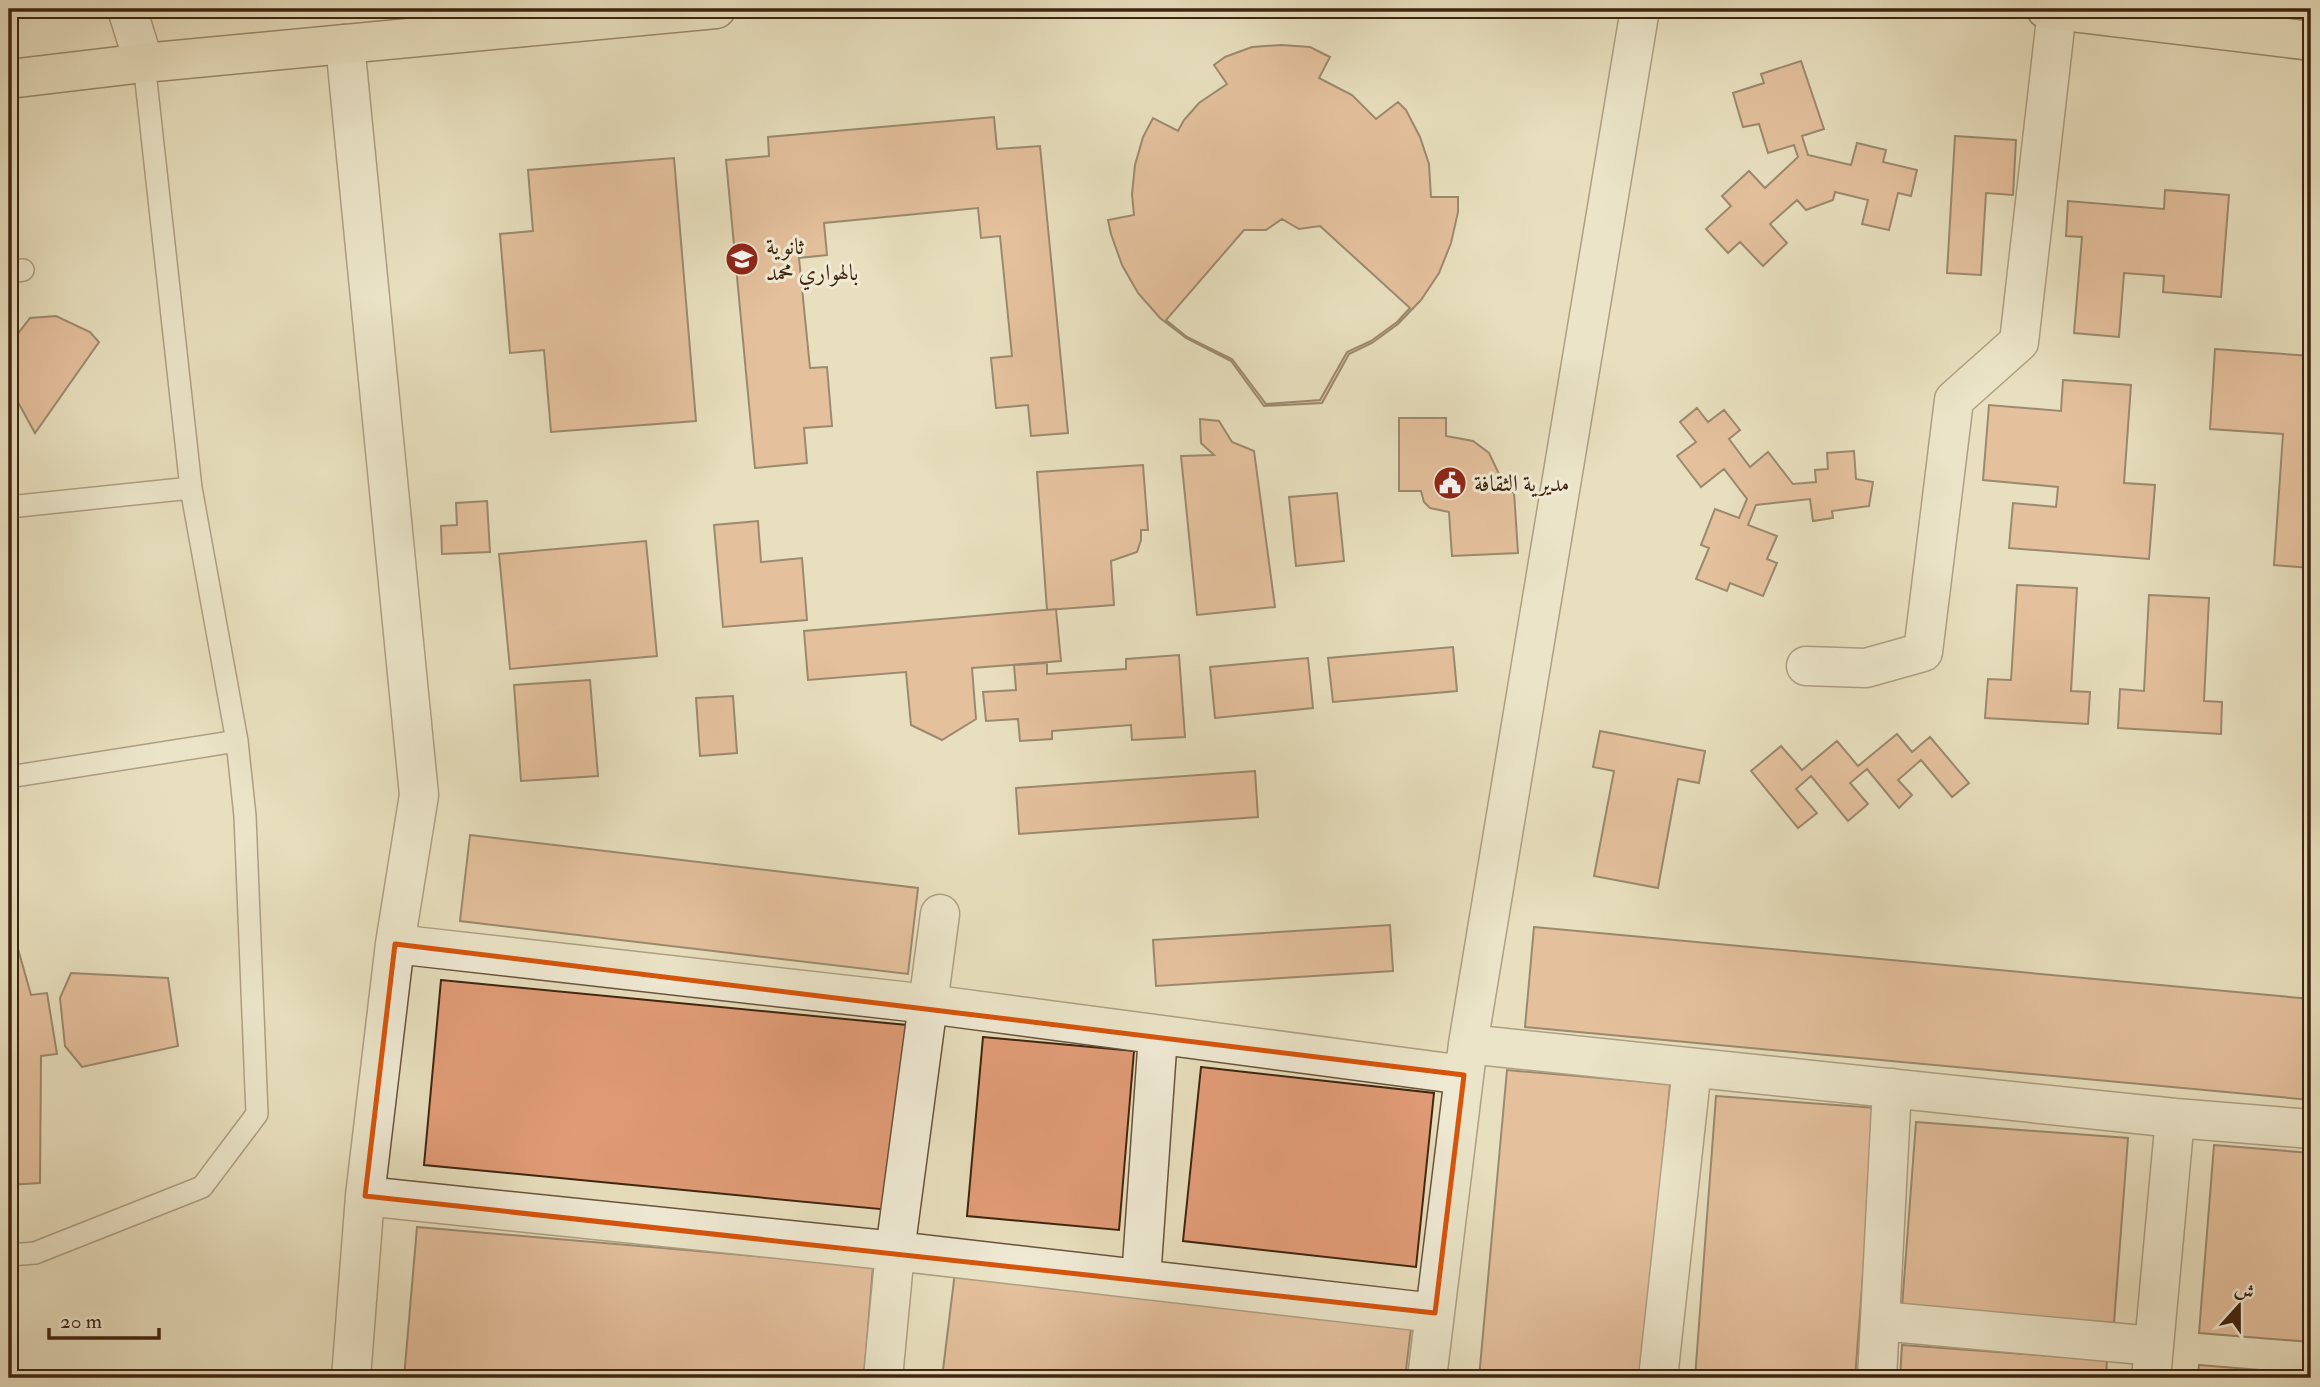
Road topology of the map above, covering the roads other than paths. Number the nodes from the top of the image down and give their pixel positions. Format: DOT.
graph roads {
  1 [pos="127,9"];
  2 [pos="716,9"];
  3 [pos="1640,9"];
  4 [pos="2051,9"];
  5 [pos="2206,29"];
  6 [pos="2311,41"];
  7 [pos="345,44"];
  8 [pos="2311,56"];
  9 [pos="144,63"];
  10 [pos="9,79"];
  11 [pos="191,488"];
  12 [pos="9,507"];
  13 [pos="1806,666"];
  14 [pos="237,741"];
  15 [pos="9,777"];
  16 [pos="940,914"];
  17 [pos="395,944"];
  18 [pos="928,1004"];
  19 [pos="1158,1035"];
  20 [pos="1466,1059"];
  21 [pos="1692,1068"];
  22 [pos="1892,1088"];
  23 [pos="2175,1118"];
  24 [pos="2311,1129"];
  25 [pos="365,1196"];
  26 [pos="895,1251"];
  27 [pos="9,1255"];
  28 [pos="1141,1279"];
  29 [pos="1435,1313"];
  30 [pos="1880,1321"];
  31 [pos="2153,1362"];
  32 [pos="351,1378"];
  33 [pos="883,1378"];
  34 [pos="1427,1378"];
  35 [pos="1658,1378"];
  36 [pos="1877,1378"];
  1 -- 9 [label="street"];
  2 -- 7 [label="main road"];
  3 -- 20 [label="street"];
  4 -- 5 [label="main road"];
  4 -- 13 [label="street"];
  5 -- 6 [label="main road"];
  5 -- 8 [label="main road"];
  7 -- 9 [label="main road"];
  7 -- 17 [label="street"];
  9 -- 10 [label="main road"];
  9 -- 11 [label="lane"];
  11 -- 12 [label="lane"];
  11 -- 14 [label="lane"];
  14 -- 15 [label="lane"];
  14 -- 27 [label="lane"];
  16 -- 18 [label="street"];
  17 -- 18 [label="street"];
  17 -- 25 [label="street"];
  18 -- 19 [label="street"];
  18 -- 26 [label="street"];
  19 -- 20 [label="street"];
  19 -- 28 [label="street"];
  20 -- 21 [label="street"];
  20 -- 29 [label="street"];
  21 -- 22 [label="street"];
  21 -- 35 [label="street"];
  22 -- 23 [label="street"];
  22 -- 30 [label="street"];
  23 -- 24 [label="street"];
  23 -- 31 [label="street"];
  25 -- 26 [label="street"];
  25 -- 32 [label="street"];
  26 -- 28 [label="street"];
  26 -- 33 [label="street"];
  28 -- 29 [label="street"];
  29 -- 34 [label="street"];
  30 -- 31 [label="street"];
  30 -- 36 [label="street"];
}
